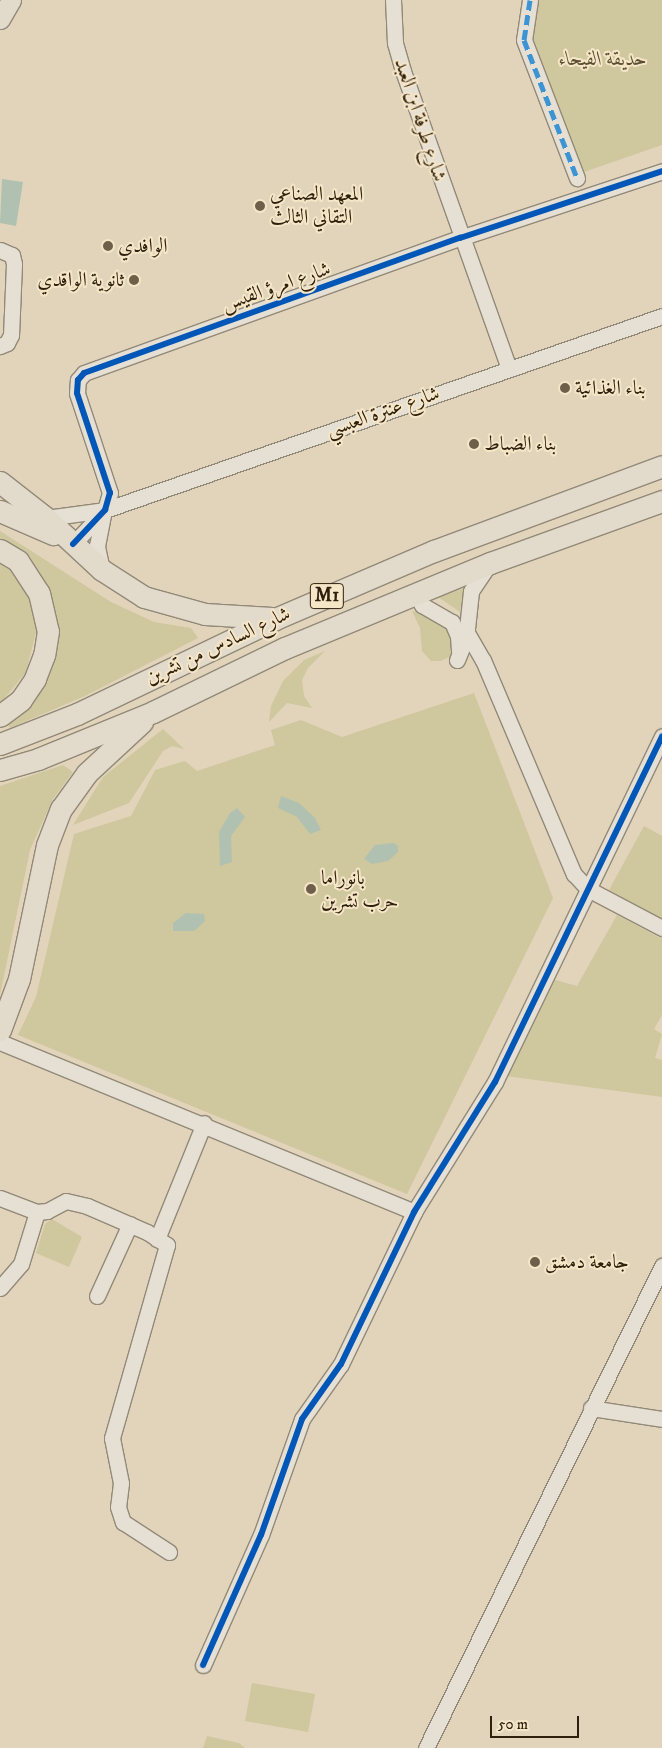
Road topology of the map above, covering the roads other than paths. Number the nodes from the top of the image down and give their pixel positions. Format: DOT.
graph roads {
  1 [pos="11,0"];
  2 [pos="394,0"];
  3 [pos="530,0"];
  4 [pos="0,19"];
  5 [pos="662,170"];
  6 [pos="577,178"];
  7 [pos="460,238"];
  8 [pos="0,250"];
  9 [pos="662,316"];
  10 [pos="0,346"];
  11 [pos="509,368"];
  12 [pos="662,466"];
  13 [pos="0,482"];
  14 [pos="662,501"];
  15 [pos="105,510"];
  16 [pos="0,511"];
  17 [pos="46,518"];
  18 [pos="73,544"];
  19 [pos="0,550"];
  20 [pos="490,563"];
  21 [pos="102,570"];
  22 [pos="416,594"];
  23 [pos="275,619"];
  24 [pos="466,631"];
  25 [pos="154,712"];
  26 [pos="0,716"];
  27 [pos="662,736"];
  28 [pos="0,744"];
  29 [pos="0,770"];
  30 [pos="588,889"];
  31 [pos="662,928"];
  32 [pos="0,1030"];
  33 [pos="0,1042"];
  34 [pos="204,1123"];
  35 [pos="0,1198"];
  36 [pos="37,1212"];
  37 [pos="414,1212"];
  38 [pos="130,1224"];
  39 [pos="157,1239"];
  40 [pos="662,1266"];
  41 [pos="0,1288"];
  42 [pos="98,1296"];
  43 [pos="591,1408"];
  44 [pos="662,1419"];
  45 [pos="169,1552"];
  46 [pos="203,1664"];
  47 [pos="426,1748"];
  1 -- 4 [label="main road"];
  2 -- 7 [label="street, شارع طرفة ابن العبد"];
  3 -- 6 [label="street"];
  5 -- 7 [label="street, شارع امرؤ القيس"];
  7 -- 11 [label="street, شارع طرفة ابن العبد"];
  7 -- 15 [label="street, شارع امرؤ القيس"];
  8 -- 10 [label="street"];
  9 -- 11 [label="street, شارع عنترة العبسي"];
  11 -- 15 [label="street, شارع عنترة العبسي"];
  12 -- 23 [label="highway, شارع السادس من تشرين / M1"];
  13 -- 17 [label="highway"];
  14 -- 20 [label="highway, شارع السادس من تشرين / M1"];
  15 -- 17 [label="street, شارع عنترة العبسي"];
  15 -- 18 [label="street"];
  15 -- 21 [label="street"];
  16 -- 18 [label="highway"];
  17 -- 18 [label="highway"];
  18 -- 21 [label="highway"];
  19 -- 26 [label="highway"];
  20 -- 22 [label="highway, شارع السادس من تشرين / M1"];
  20 -- 24 [label="street"];
  21 -- 23 [label="highway"];
  22 -- 24 [label="street"];
  22 -- 25 [label="highway, شارع السادس من تشرين / M1"];
  23 -- 28 [label="highway, شارع السادس من تشرين / M1"];
  24 -- 30 [label="street"];
  25 -- 29 [label="highway, شارع السادس من تشرين / M1"];
  25 -- 32 [label="highway"];
  27 -- 30 [label="street"];
  30 -- 31 [label="street"];
  30 -- 37 [label="street"];
  33 -- 34 [label="street"];
  34 -- 37 [label="street"];
  34 -- 39 [label="street"];
  35 -- 36 [label="street"];
  36 -- 38 [label="street"];
  36 -- 41 [label="street"];
  37 -- 46 [label="street"];
  38 -- 39 [label="street"];
  38 -- 42 [label="street"];
  39 -- 45 [label="street"];
  40 -- 43 [label="street"];
  43 -- 44 [label="street"];
  43 -- 47 [label="street"];
}
